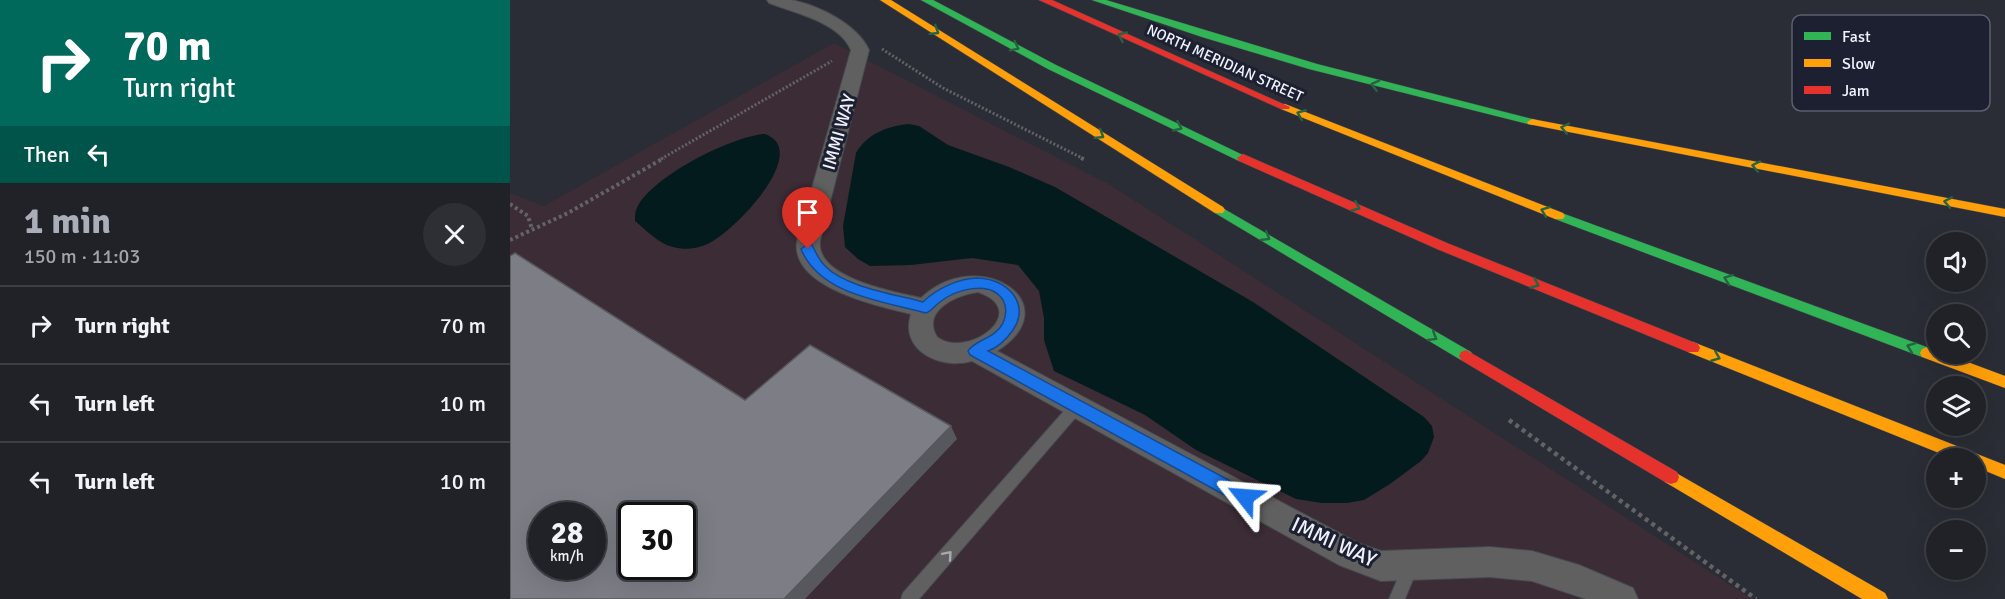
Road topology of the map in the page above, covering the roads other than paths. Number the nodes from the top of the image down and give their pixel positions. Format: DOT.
graph roads {
  1 [pos="775,0"];
  2 [pos="885,0"];
  3 [pos="926,0"];
  4 [pos="1044,0"];
  5 [pos="1097,0"];
  6 [pos="2005,213"];
  7 [pos="926,308"];
  8 [pos="975,351"];
  9 [pos="2005,382"];
  10 [pos="1077,406"];
  11 [pos="1944,448"];
  12 [pos="1986,465"];
  13 [pos="2005,472"];
  14 [pos="1412,563"];
  15 [pos="909,599"];
  16 [pos="1397,599"];
  17 [pos="1622,599"];
  18 [pos="1880,599"];
  1 -- 7 [label="street, IMMI WAY"];
  2 -- 18 [label="highway, one-way"];
  3 -- 11 [label="highway, one-way"];
  9 -- 4 [label="highway, NORTH MERIDIAN STREET, one-way"];
  6 -- 5 [label="highway, one-way"];
  7 -- 8 [label="street"];
  7 -- 8 [label="street"];
  8 -- 10 [label="street, IMMI WAY"];
  10 -- 14 [label="street, IMMI WAY"];
  15 -- 10 [label="lane, one-way"];
  12 -- 13 [label="highway"];
  14 -- 16 [label="lane"];
  14 -- 17 [label="street, IMMI WAY"];
}
